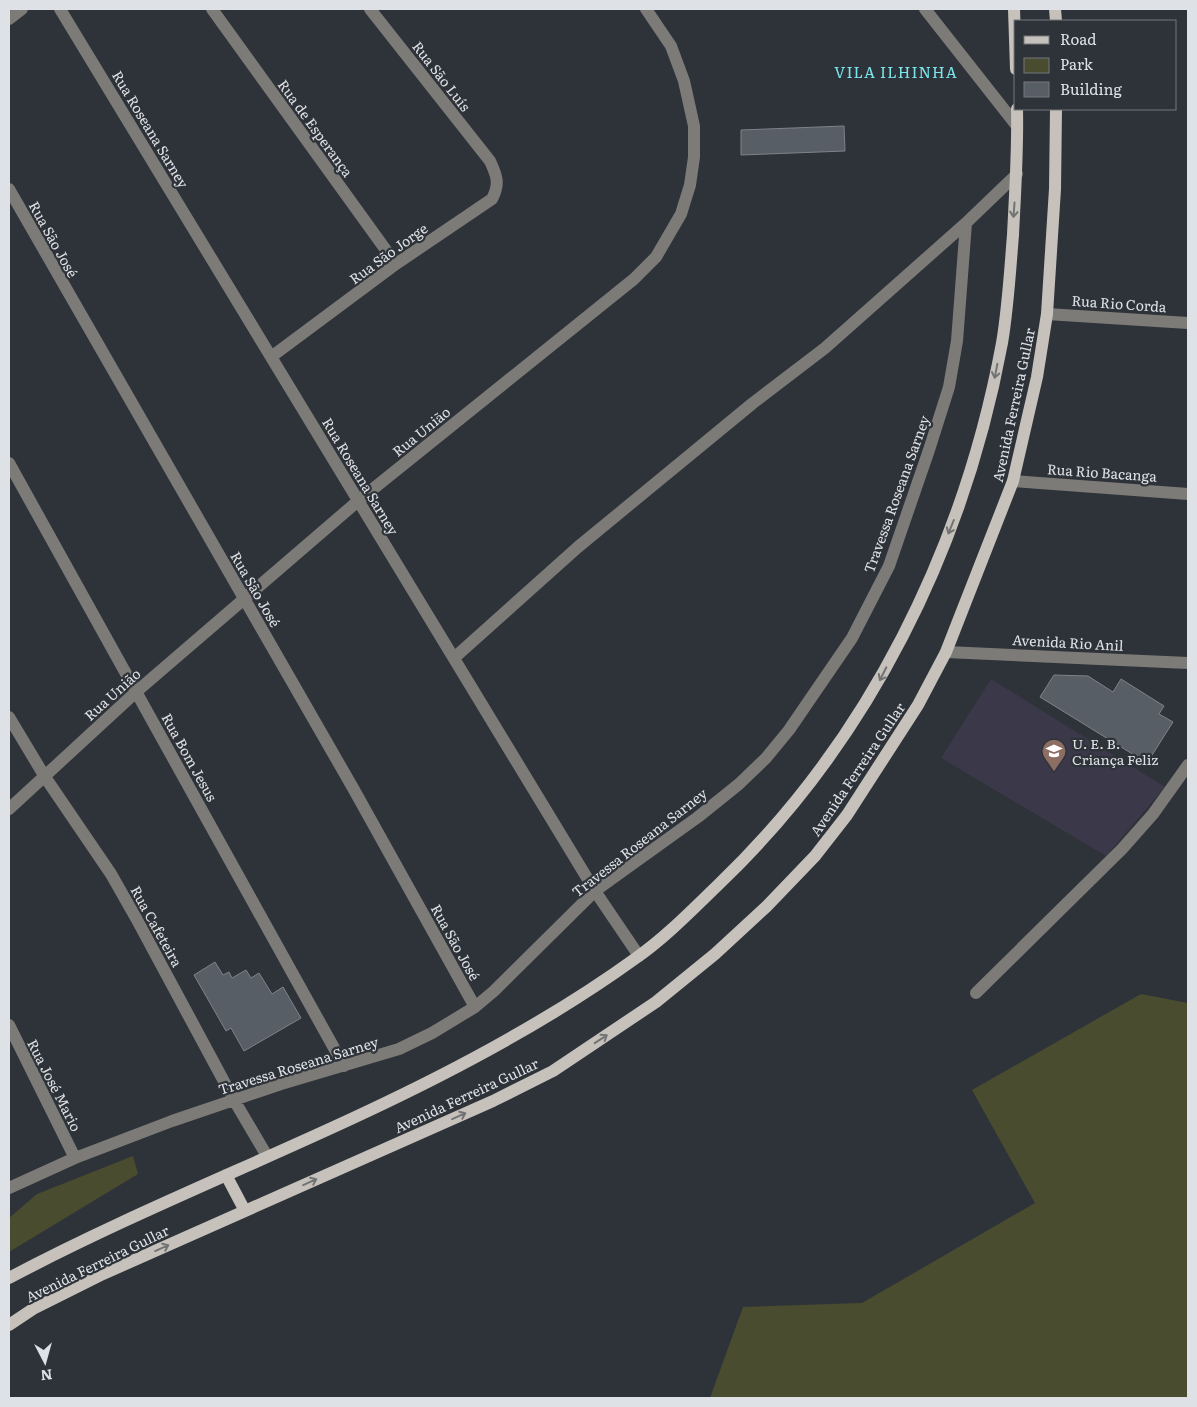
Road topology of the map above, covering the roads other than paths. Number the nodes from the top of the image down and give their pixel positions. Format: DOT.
graph roads {
  1 [pos="22,9"];
  2 [pos="60,9"];
  3 [pos="212,9"];
  4 [pos="370,9"];
  5 [pos="646,9"];
  6 [pos="925,9"];
  7 [pos="9,19"];
  8 [pos="1017,110"];
  9 [pos="1056,110"];
  10 [pos="1017,126"];
  11 [pos="490,161"];
  12 [pos="1017,174"];
  13 [pos="9,189"];
  14 [pos="966,224"];
  15 [pos="396,264"];
  16 [pos="1047,314"];
  17 [pos="1188,323"];
  18 [pos="271,358"];
  19 [pos="9,463"];
  20 [pos="1013,481"];
  21 [pos="1188,494"];
  22 [pos="358,501"];
  23 [pos="244,598"];
  24 [pos="946,652"];
  25 [pos="454,658"];
  26 [pos="1188,663"];
  27 [pos="136,692"];
  28 [pos="9,717"];
  29 [pos="1188,765"];
  30 [pos="45,777"];
  31 [pos="9,809"];
  32 [pos="595,891"];
  33 [pos="640,956"];
  34 [pos="976,994"];
  35 [pos="475,1007"];
  36 [pos="9,1025"];
  37 [pos="344,1066"];
  38 [pos="234,1100"];
  39 [pos="267,1156"];
  40 [pos="75,1158"];
  41 [pos="226,1175"];
  42 [pos="9,1188"];
  43 [pos="245,1211"];
  44 [pos="9,1278"];
  45 [pos="9,1325"];
  1 -- 7 [label="street"];
  2 -- 18 [label="street, Rua Roseana Sarney"];
  3 -- 15 [label="street, Rua de Esperança"];
  4 -- 11 [label="street, Rua São Luís"];
  5 -- 22 [label="street, Rua União"];
  6 -- 10 [label="street"];
  8 -- 10 [label="main road, Avenida Ferreira Gullar"];
  9 -- 16 [label="main road, Avenida Ferreira Gullar"];
  10 -- 12 [label="main road, Avenida Ferreira Gullar"];
  11 -- 15 [label="street, Rua São Jorge"];
  12 -- 14 [label="street"];
  12 -- 33 [label="main road, Avenida Ferreira Gullar, one-way"];
  13 -- 23 [label="street, Rua São José"];
  14 -- 25 [label="street"];
  14 -- 32 [label="street, Travessa Roseana Sarney"];
  15 -- 18 [label="street, Rua São Jorge"];
  16 -- 17 [label="street, Rua Rio Corda"];
  16 -- 20 [label="main road, Avenida Ferreira Gullar"];
  18 -- 22 [label="street, Rua Roseana Sarney"];
  19 -- 27 [label="street, Rua Bom Jesus"];
  20 -- 21 [label="street, Rua Rio Bacanga"];
  20 -- 24 [label="main road, Avenida Ferreira Gullar"];
  22 -- 23 [label="street, Rua União"];
  22 -- 25 [label="street, Rua Roseana Sarney"];
  23 -- 27 [label="street, Rua União"];
  23 -- 35 [label="street, Rua São José"];
  24 -- 26 [label="street, Avenida Rio Anil"];
  43 -- 24 [label="main road, Avenida Ferreira Gullar, one-way"];
  25 -- 32 [label="street, Rua Roseana Sarney"];
  27 -- 30 [label="street, Rua União"];
  27 -- 37 [label="street, Rua Bom Jesus"];
  28 -- 30 [label="street, Rua Cafeteira"];
  29 -- 34 [label="street"];
  30 -- 31 [label="street, Rua União"];
  30 -- 38 [label="street, Rua Cafeteira"];
  32 -- 33 [label="street, Rua Roseana Sarney"];
  32 -- 35 [label="street, Travessa Roseana Sarney"];
  33 -- 39 [label="main road, Avenida Ferreira Gullar"];
  35 -- 37 [label="street, Travessa Roseana Sarney"];
  36 -- 40 [label="street, Rua José Mario"];
  37 -- 38 [label="street, Travessa Roseana Sarney"];
  38 -- 39 [label="street, Rua Cafeteira"];
  38 -- 40 [label="street, Travessa Roseana Sarney"];
  39 -- 41 [label="main road, Avenida Ferreira Gullar"];
  40 -- 42 [label="street, Travessa Roseana Sarney"];
  41 -- 43 [label="main road"];
  41 -- 44 [label="main road, Avenida Ferreira Gullar"];
  45 -- 43 [label="main road, Avenida Ferreira Gullar, one-way"];
}
